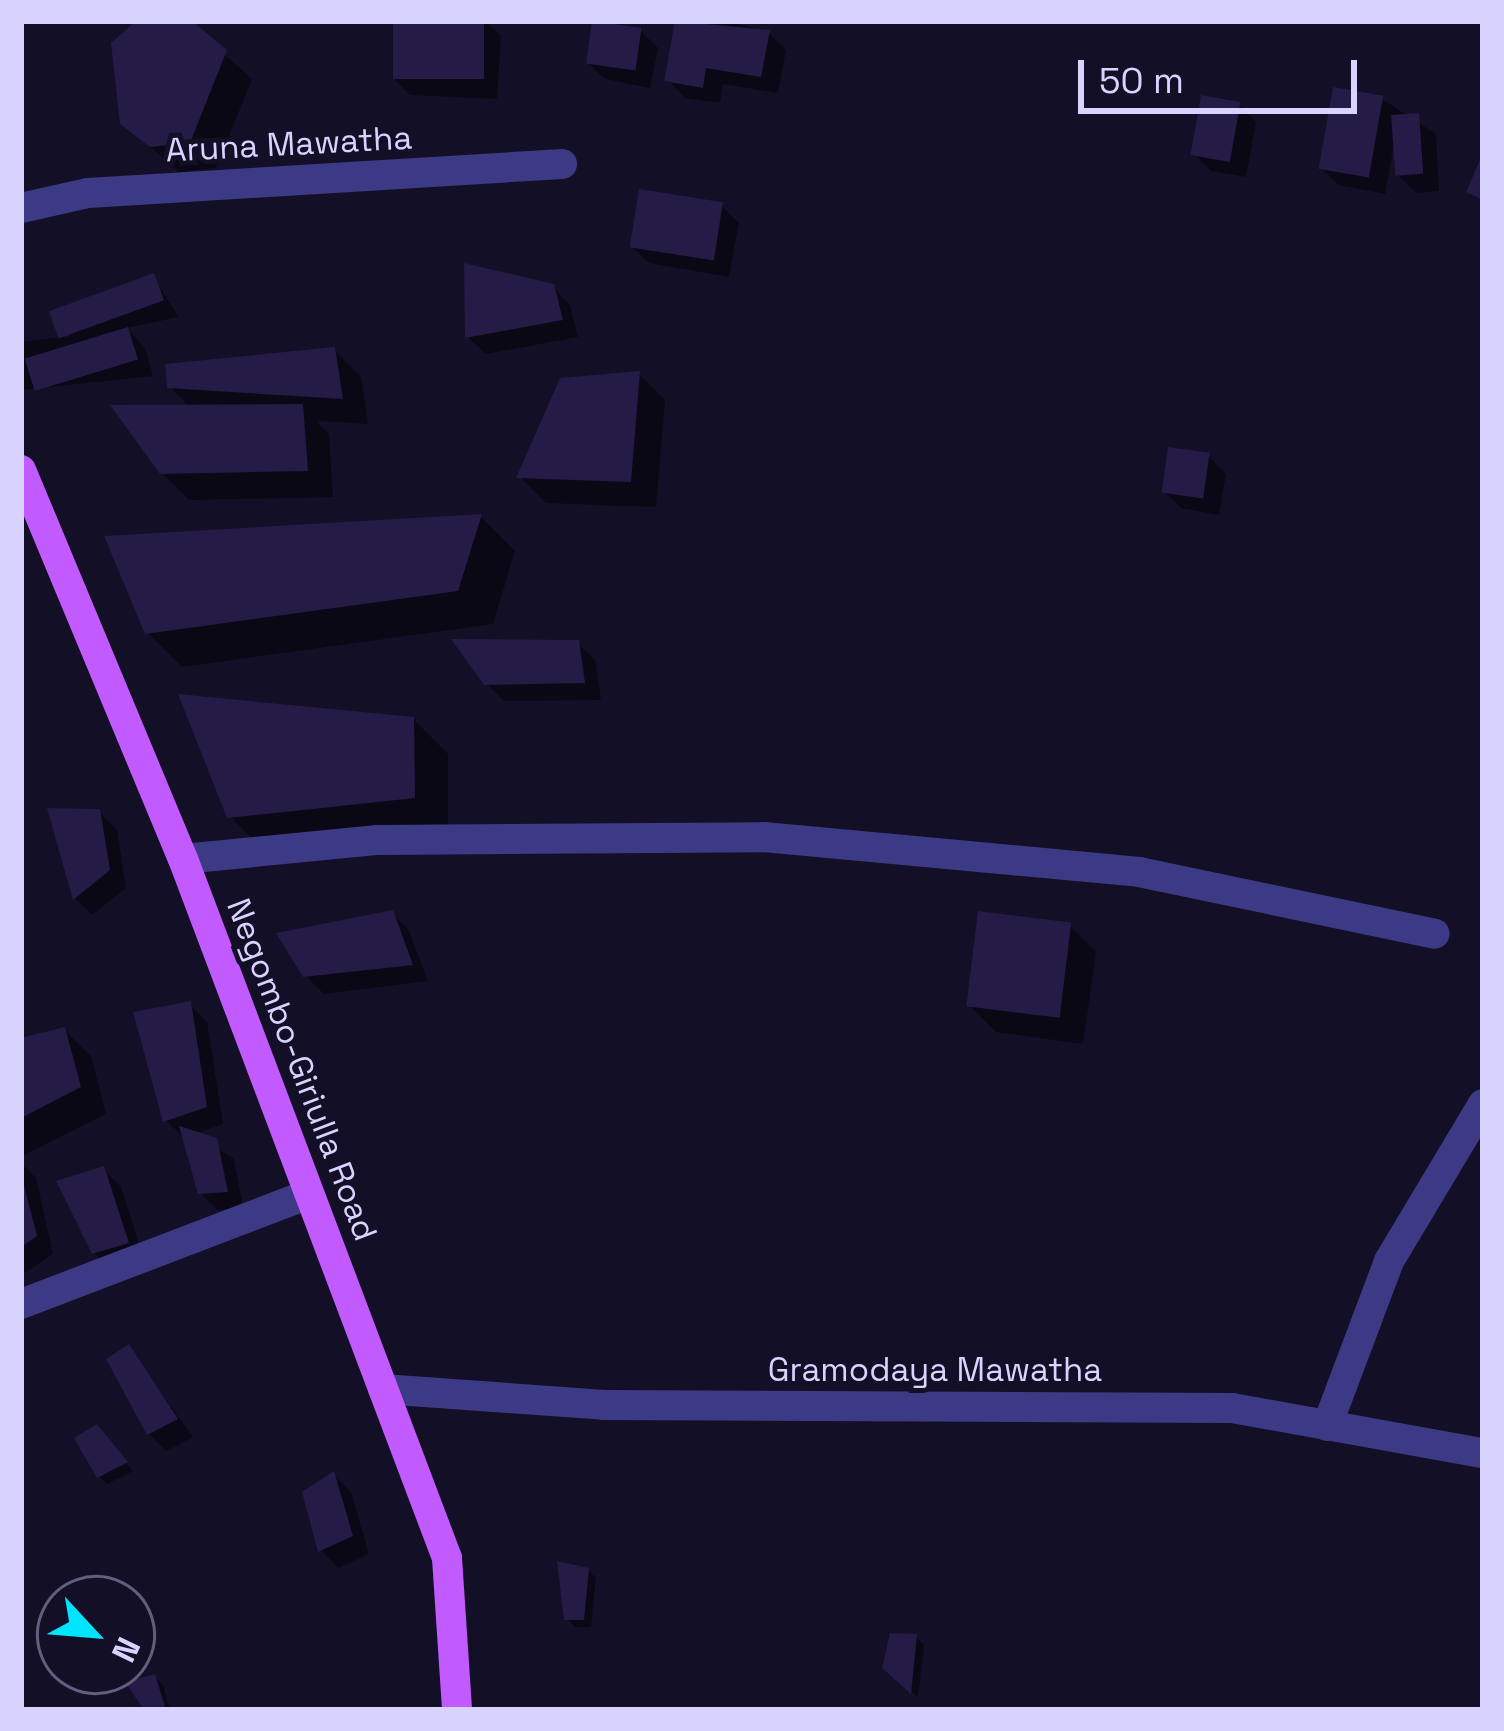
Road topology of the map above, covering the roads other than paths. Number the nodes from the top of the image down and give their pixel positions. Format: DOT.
graph roads {
  1 [pos="562,164"];
  2 [pos="21,208"];
  3 [pos="21,470"];
  4 [pos="183,859"];
  5 [pos="1435,934"];
  6 [pos="1483,1104"];
  7 [pos="310,1194"];
  8 [pos="21,1304"];
  9 [pos="383,1389"];
  10 [pos="1327,1426"];
  11 [pos="1483,1453"];
  12 [pos="457,1710"];
  1 -- 2 [label="street, Aruna Mawatha"];
  3 -- 4 [label="main road, Negombo-Giriulla Road"];
  4 -- 5 [label="street"];
  4 -- 7 [label="main road, Negombo-Giriulla Road"];
  6 -- 10 [label="street"];
  7 -- 8 [label="street"];
  7 -- 9 [label="main road, Negombo-Giriulla Road"];
  9 -- 10 [label="street, Gramodaya Mawatha"];
  9 -- 12 [label="main road, Negombo-Giriulla Road"];
  10 -- 11 [label="street, Gramodaya Mawatha"];
}
